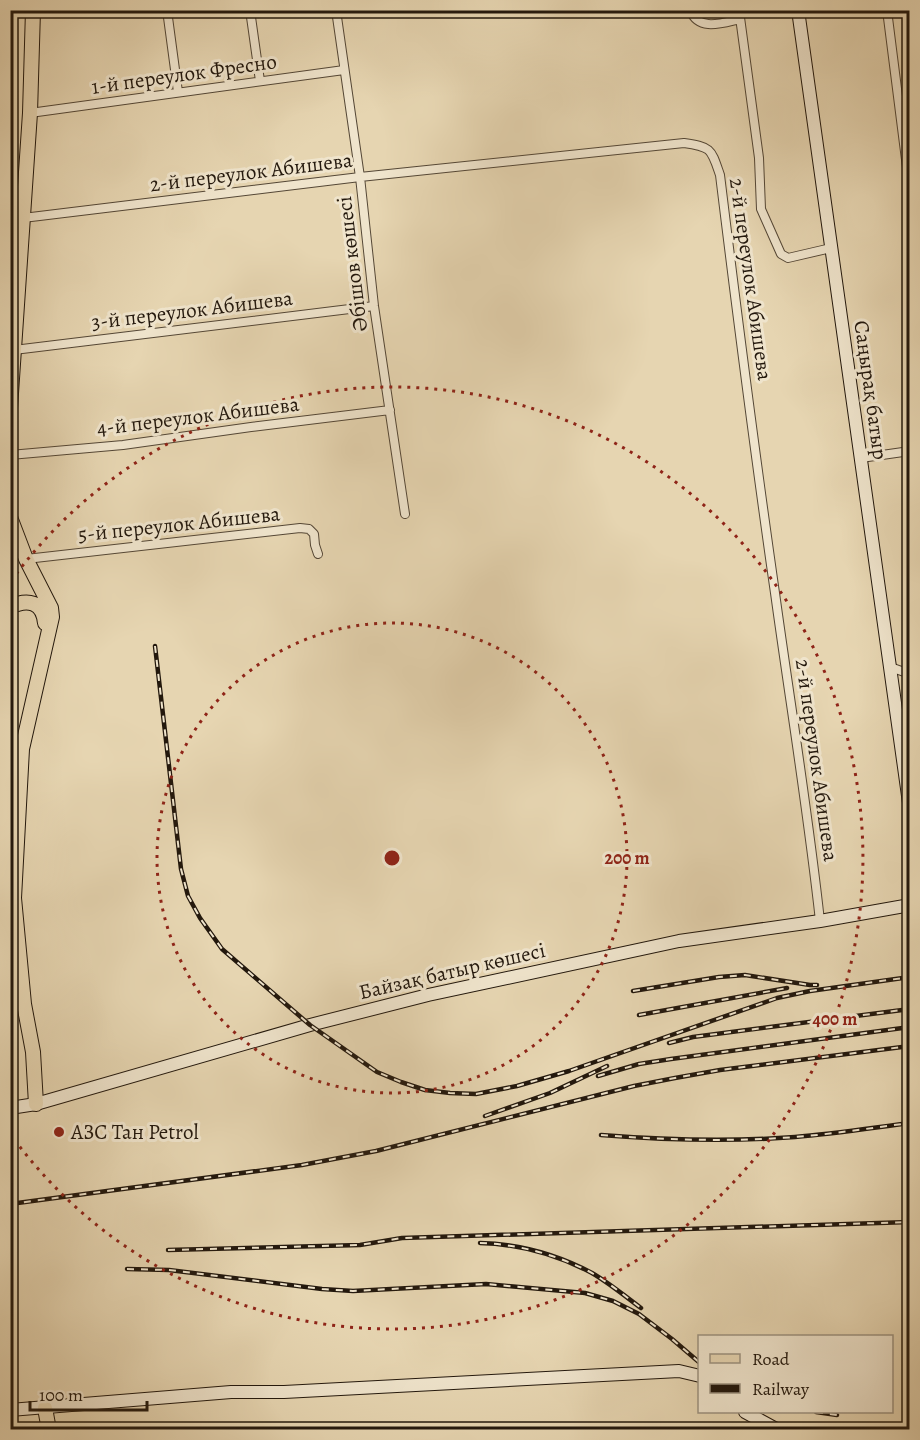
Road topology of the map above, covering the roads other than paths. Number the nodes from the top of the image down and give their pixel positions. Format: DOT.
graph roads {
  1 [pos="33,10"];
  2 [pos="167,10"];
  3 [pos="250,10"];
  4 [pos="336,10"];
  5 [pos="690,10"];
  6 [pos="798,10"];
  7 [pos="887,10"];
  8 [pos="739,15"];
  9 [pos="344,69"];
  10 [pos="260,81"];
  11 [pos="178,92"];
  12 [pos="30,113"];
  13 [pos="360,177"];
  14 [pos="909,191"];
  15 [pos="17,218"];
  16 [pos="831,248"];
  17 [pos="374,306"];
  18 [pos="13,331"];
  19 [pos="14,350"];
  20 [pos="10,408"];
  21 [pos="390,410"];
  22 [pos="909,451"];
  23 [pos="10,455"];
  24 [pos="861,458"];
  25 [pos="405,514"];
  26 [pos="10,517"];
  27 [pos="318,554"];
  28 [pos="26,559"];
  29 [pos="10,607"];
  30 [pos="46,641"];
  31 [pos="890,667"];
  32 [pos="909,674"];
  33 [pos="909,810"];
  34 [pos="909,905"];
  35 [pos="820,921"];
  36 [pos="36,1104"];
  37 [pos="10,1108"];
  38 [pos="698,1376"];
  39 [pos="45,1408"];
  40 [pos="10,1410"];
  41 [pos="747,1413"];
  42 [pos="49,1430"];
  43 [pos="778,1430"];
  1 -- 12 [label="main road"];
  2 -- 11 [label="street"];
  3 -- 10 [label="street"];
  4 -- 9 [label="street, Әбішов көшесі"];
  5 -- 8 [label="street"];
  6 -- 16 [label="street, Саңырақ батыр"];
  7 -- 14 [label="street"];
  8 -- 16 [label="street"];
  9 -- 10 [label="street, 1-й переулок Фресно"];
  9 -- 13 [label="street, Әбішов көшесі"];
  10 -- 11 [label="street, 1-й переулок Фресно"];
  11 -- 12 [label="street, 1-й переулок Фресно"];
  12 -- 15 [label="main road"];
  13 -- 15 [label="street, 2-й переулок Абишева"];
  13 -- 17 [label="street, Әбішов көшесі"];
  13 -- 35 [label="street, 2-й переулок Абишева"];
  15 -- 18 [label="main road"];
  16 -- 24 [label="street, Саңырақ батыр"];
  17 -- 19 [label="street, 3-й переулок Абишева"];
  17 -- 21 [label="street, Әбішов көшесі"];
  18 -- 19 [label="main road"];
  19 -- 20 [label="main road"];
  21 -- 23 [label="street, 4-й переулок Абишева"];
  21 -- 25 [label="street, Әбішов көшесі"];
  22 -- 24 [label="street"];
  24 -- 31 [label="street, Саңырақ батыр"];
  26 -- 28 [label="main road"];
  27 -- 28 [label="street, 5-й переулок Абишева"];
  28 -- 30 [label="main road"];
  29 -- 30 [label="main road"];
  30 -- 36 [label="main road"];
  31 -- 32 [label="street"];
  31 -- 33 [label="street, Саңырақ батыр"];
  34 -- 35 [label="street, Байзақ батыр көшесі"];
  35 -- 36 [label="street, Байзақ батыр көшесі"];
  36 -- 37 [label="street, Байзақ батыр көшесі"];
  38 -- 39 [label="street"];
  39 -- 40 [label="street"];
  39 -- 42 [label="main road"];
  41 -- 43 [label="street"];
}
